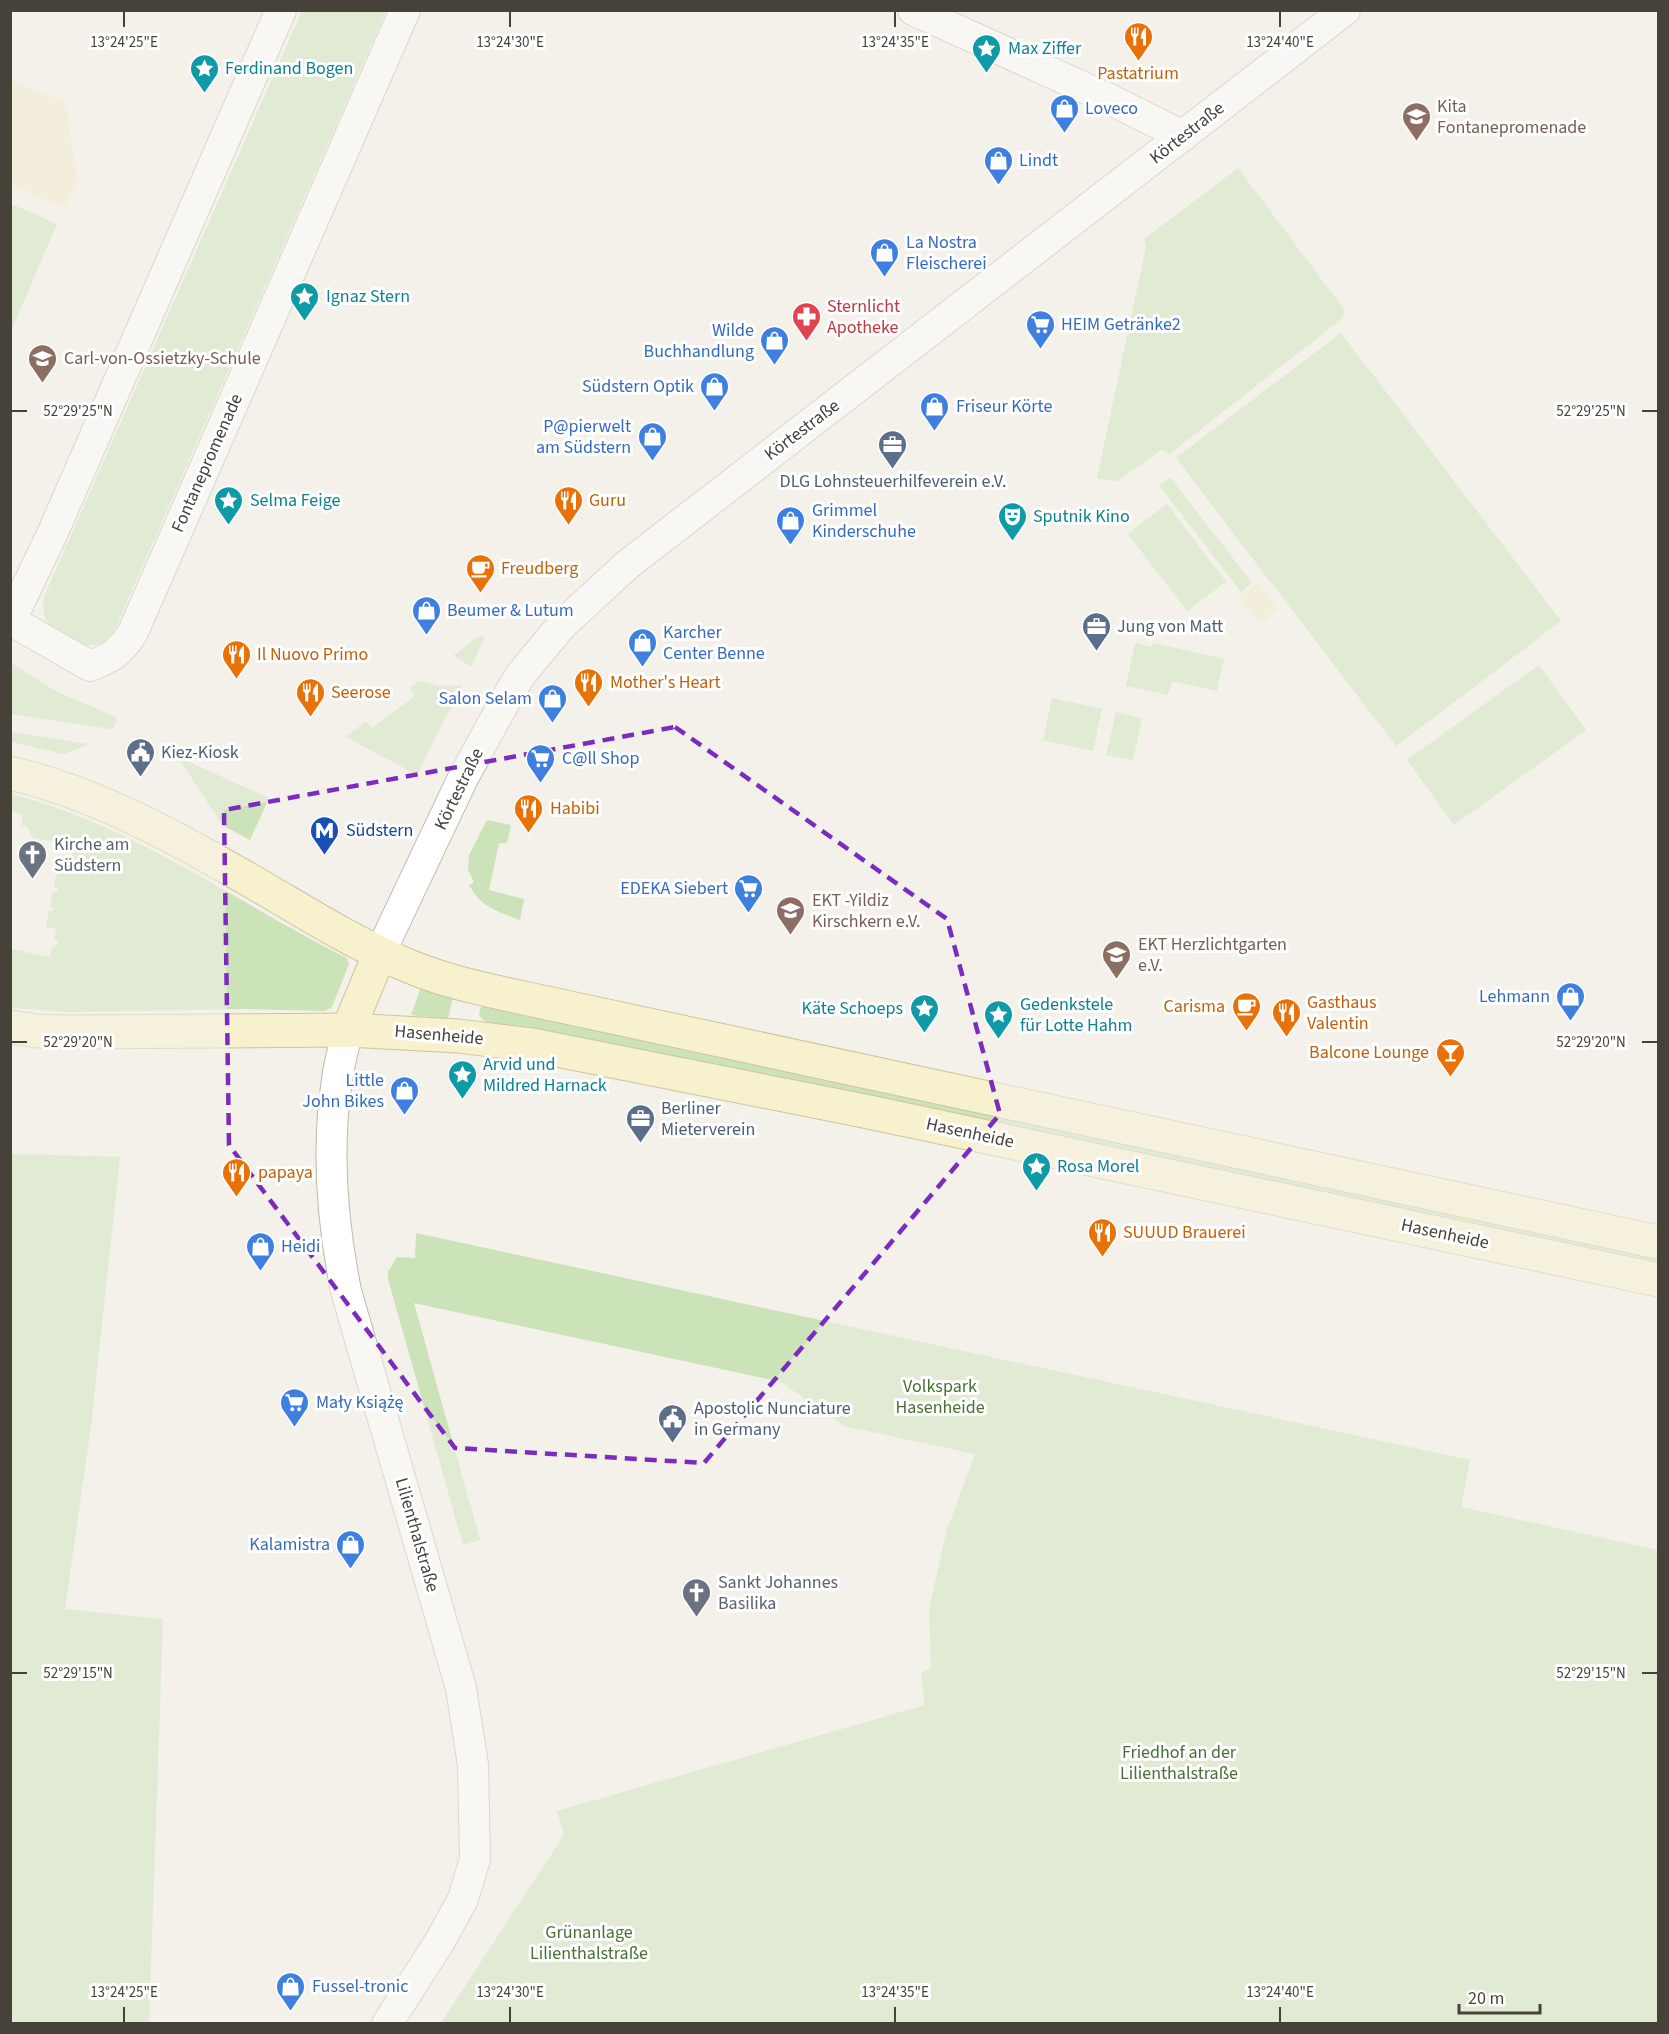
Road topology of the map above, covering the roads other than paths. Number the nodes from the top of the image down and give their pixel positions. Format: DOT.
graph roads {
  1 [pos="281,10"];
  2 [pos="405,10"];
  3 [pos="913,10"];
  4 [pos="1345,10"];
  5 [pos="1183,136"];
  6 [pos="11,620"];
  7 [pos="10,773"];
  8 [pos="380,953"];
  9 [pos="469,986"];
  10 [pos="10,1027"];
  11 [pos="348,1030"];
  12 [pos="459,1036"];
  13 [pos="1659,1242"];
  14 [pos="1659,1280"];
  15 [pos="387,2024"];
  1 -- 6 [label="street"];
  2 -- 6 [label="street, Fontanepromenade"];
  3 -- 5 [label="street"];
  4 -- 5 [label="street, Körtestraße"];
  5 -- 8 [label="street, Körtestraße"];
  7 -- 8 [label="main road"];
  8 -- 9 [label="main road, Hasenheide"];
  8 -- 11 [label="main road"];
  9 -- 12 [label="main road"];
  9 -- 13 [label="main road, Hasenheide"];
  10 -- 11 [label="main road"];
  11 -- 12 [label="main road, Hasenheide"];
  11 -- 15 [label="street, Lilienthalstraße"];
  12 -- 14 [label="main road, Hasenheide"];
}
